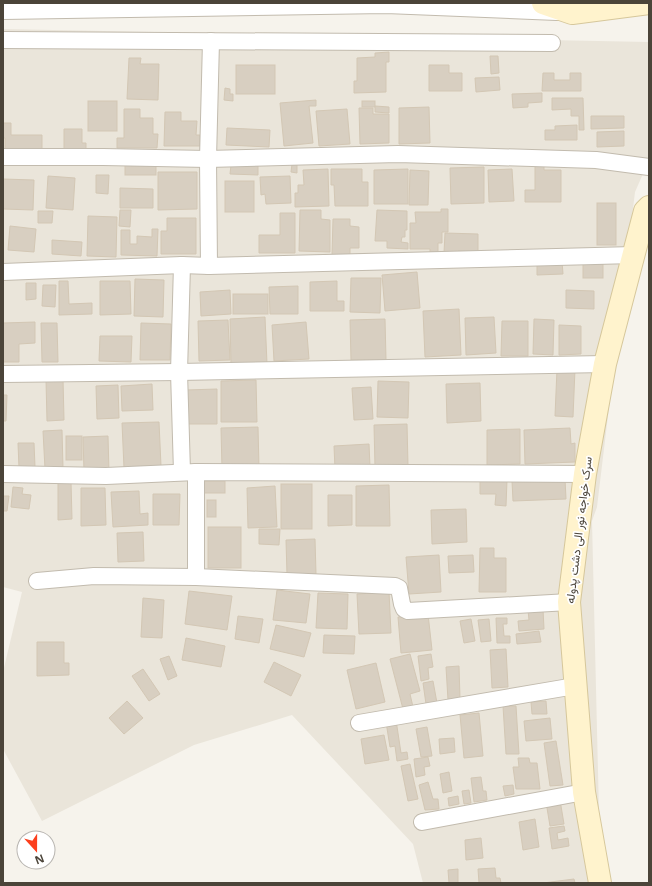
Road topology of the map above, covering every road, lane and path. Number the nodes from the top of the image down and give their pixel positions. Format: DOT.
graph roads {
  1 [pos="543,3"];
  2 [pos="649,3"];
  3 [pos="3,10"];
  4 [pos="572,13"];
  5 [pos="3,40"];
  6 [pos="211,41"];
  7 [pos="552,43"];
  8 [pos="3,157"];
  9 [pos="208,159"];
  10 [pos="649,166"];
  11 [pos="649,207"];
  12 [pos="634,255"];
  13 [pos="182,265"];
  14 [pos="209,266"];
  15 [pos="3,272"];
  16 [pos="604,364"];
  17 [pos="178,372"];
  18 [pos="3,374"];
  19 [pos="189,472"];
  20 [pos="3,474"];
  21 [pos="585,474"];
  22 [pos="196,578"];
  23 [pos="37,581"];
  24 [pos="569,602"];
  25 [pos="575,686"];
  26 [pos="359,723"];
  27 [pos="584,792"];
  28 [pos="422,822"];
  29 [pos="600,883"];
  1 -- 4 [label="main road"];
  2 -- 4 [label="main road"];
  3 -- 4 [label="street"];
  5 -- 6 [label="street"];
  6 -- 7 [label="street"];
  6 -- 9 [label="street"];
  8 -- 9 [label="street"];
  9 -- 10 [label="street"];
  9 -- 14 [label="street"];
  11 -- 12 [label="main road, سرک خواجه نور الی دشت پدوله"];
  12 -- 14 [label="street"];
  12 -- 16 [label="main road, سرک خواجه نور الی دشت پدوله"];
  13 -- 14 [label="street"];
  13 -- 15 [label="street"];
  13 -- 17 [label="street"];
  16 -- 17 [label="street"];
  16 -- 21 [label="main road, سرک خواجه نور الی دشت پدوله"];
  17 -- 18 [label="street"];
  17 -- 19 [label="street"];
  19 -- 20 [label="street"];
  19 -- 21 [label="street"];
  19 -- 22 [label="street"];
  21 -- 24 [label="main road, سرک خواجه نور الی دشت پدوله"];
  22 -- 23 [label="street"];
  22 -- 24 [label="street"];
  24 -- 25 [label="main road, سرک خواجه نور الی دشت پدوله"];
  25 -- 26 [label="street"];
  25 -- 27 [label="main road, سرک خواجه نور الی دشت پدوله"];
  27 -- 28 [label="street"];
  27 -- 29 [label="main road, سرک خواجه نور الی دشت پدوله"];
}
